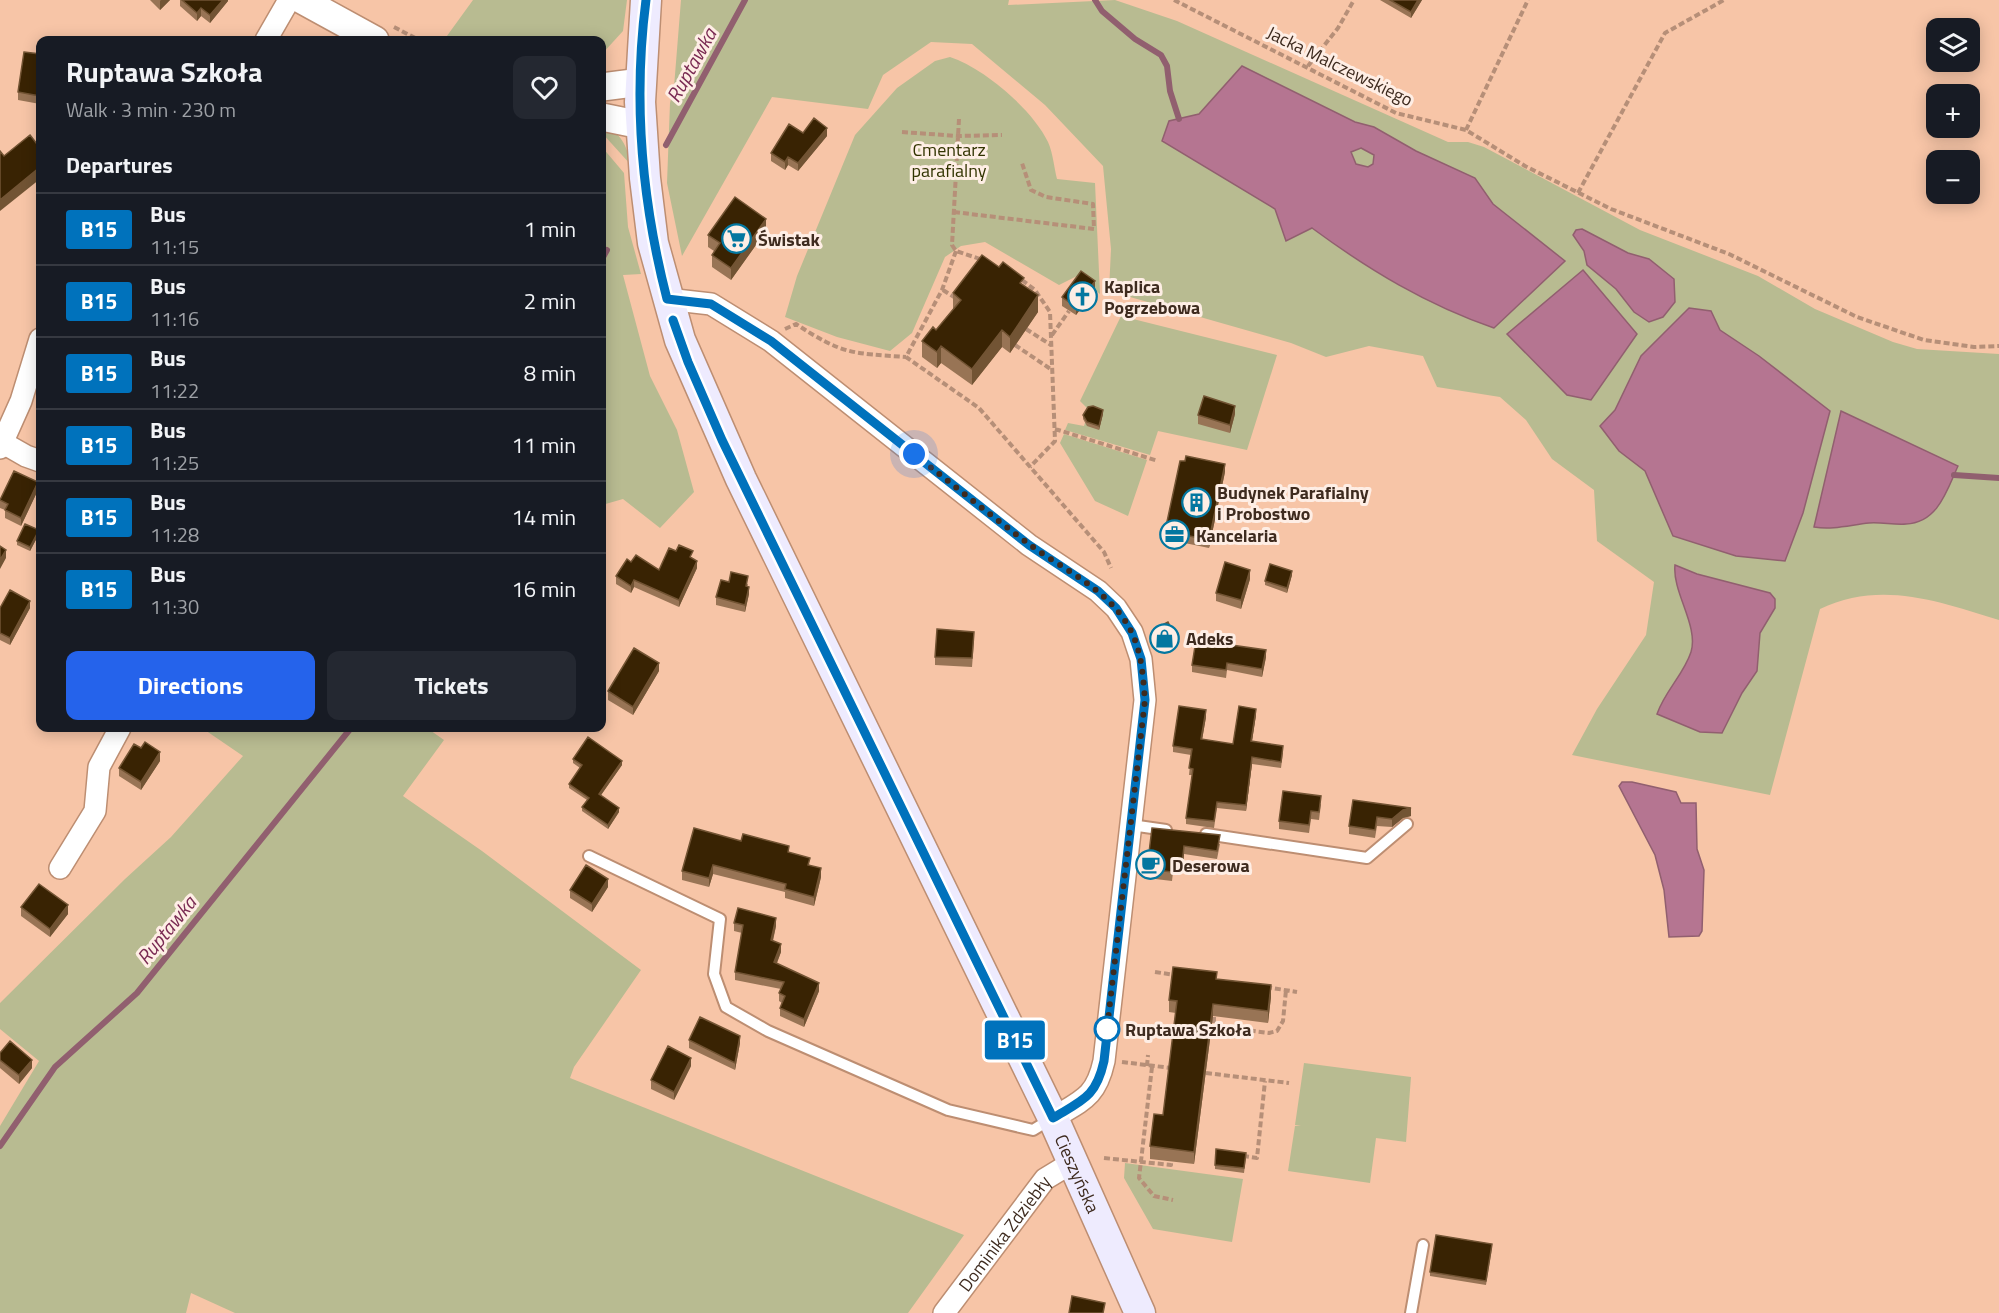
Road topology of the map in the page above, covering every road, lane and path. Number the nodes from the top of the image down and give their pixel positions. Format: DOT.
graph roads {
  1 [pos="289,0"];
  2 [pos="302,0"];
  3 [pos="646,0"];
  4 [pos="1174,0"];
  5 [pos="1354,0"];
  6 [pos="1528,0"];
  7 [pos="1724,0"];
  8 [pos="268,36"];
  9 [pos="368,36"];
  10 [pos="1308,66"];
  11 [pos="641,82"];
  12 [pos="606,86"];
  13 [pos="606,118"];
  14 [pos="959,119"];
  15 [pos="641,125"];
  16 [pos="1466,130"];
  17 [pos="902,132"];
  18 [pos="1002,135"];
  19 [pos="958,136"];
  20 [pos="1022,163"];
  21 [pos="1578,193"];
  22 [pos="954,212"];
  23 [pos="956,251"];
  24 [pos="991,263"];
  25 [pos="1021,279"];
  26 [pos="942,290"];
  27 [pos="667,299"];
  28 [pos="960,301"];
  29 [pos="1069,311"];
  30 [pos="1026,329"];
  31 [pos="1051,336"];
  32 [pos="771,341"];
  33 [pos="1015,345"];
  34 [pos="1051,345"];
  35 [pos="1999,345"];
  36 [pos="36,352"];
  37 [pos="906,357"];
  38 [pos="1052,370"];
  39 [pos="1055,429"];
  40 [pos="2,446"];
  41 [pos="36,460"];
  42 [pos="1158,461"];
  43 [pos="1030,467"];
  44 [pos="1111,568"];
  45 [pos="118,732"];
  46 [pos="1407,824"];
  47 [pos="1131,825"];
  48 [pos="1175,831"];
  49 [pos="1197,833"];
  50 [pos="589,856"];
  51 [pos="60,868"];
  52 [pos="1155,972"];
  53 [pos="1178,975"];
  54 [pos="1257,986"];
  55 [pos="1286,990"];
  56 [pos="1297,992"];
  57 [pos="1214,1017"];
  58 [pos="1148,1055"];
  59 [pos="1125,1063"];
  60 [pos="1149,1066"];
  61 [pos="1171,1068"];
  62 [pos="1206,1073"];
  63 [pos="1265,1081"];
  64 [pos="1289,1083"];
  65 [pos="1053,1118"];
  66 [pos="1238,1155"];
  67 [pos="1104,1158"];
  68 [pos="1171,1161"];
  69 [pos="1073,1162"];
  70 [pos="1141,1162"];
  71 [pos="1173,1200"];
  72 [pos="1423,1245"];
  73 [pos="944,1313"];
  74 [pos="1140,1313"];
  75 [pos="1411,1313"];
  1 -- 8 [label="street"];
  2 -- 9 [label="street"];
  3 -- 11 [label="main road, Cieszyńska"];
  4 -- 10 [label="path, Jacka Malczewskiego"];
  5 -- 10 [label="path"];
  6 -- 16 [label="path"];
  7 -- 21 [label="path"];
  10 -- 16 [label="path, Jacka Malczewskiego"];
  11 -- 12 [label="street"];
  11 -- 15 [label="main road, Cieszyńska"];
  13 -- 15 [label="street"];
  14 -- 19 [label="path"];
  15 -- 27 [label="main road, Cieszyńska"];
  16 -- 21 [label="path, Jacka Malczewskiego"];
  17 -- 19 [label="path"];
  18 -- 19 [label="path"];
  19 -- 22 [label="path"];
  20 -- 22 [label="path"];
  21 -- 35 [label="path, Jacka Malczewskiego"];
  22 -- 23 [label="path"];
  23 -- 24 [label="path"];
  23 -- 26 [label="path"];
  25 -- 31 [label="path"];
  26 -- 28 [label="path"];
  26 -- 37 [label="path"];
  27 -- 32 [label="street"];
  27 -- 65 [label="main road, Cieszyńska"];
  29 -- 31 [label="path"];
  30 -- 34 [label="path"];
  31 -- 34 [label="path"];
  32 -- 37 [label="path"];
  32 -- 47 [label="street"];
  33 -- 38 [label="path"];
  34 -- 38 [label="path"];
  36 -- 40 [label="street"];
  37 -- 43 [label="path"];
  38 -- 39 [label="path"];
  39 -- 42 [label="path"];
  39 -- 43 [label="path"];
  40 -- 41 [label="street"];
  43 -- 44 [label="path"];
  45 -- 51 [label="street"];
  46 -- 49 [label="lane"];
  47 -- 48 [label="lane"];
  47 -- 65 [label="street"];
  50 -- 65 [label="lane"];
  52 -- 53 [label="path"];
  54 -- 55 [label="path"];
  55 -- 56 [label="path"];
  55 -- 57 [label="path"];
  58 -- 60 [label="path"];
  59 -- 60 [label="path"];
  60 -- 61 [label="path"];
  60 -- 70 [label="path"];
  62 -- 63 [label="path"];
  63 -- 64 [label="path"];
  63 -- 66 [label="path"];
  65 -- 69 [label="main road, Cieszyńska"];
  67 -- 70 [label="path"];
  68 -- 70 [label="path"];
  69 -- 73 [label="street, Dominika Zdziebły"];
  69 -- 74 [label="main road, Cieszyńska"];
  70 -- 71 [label="path"];
  72 -- 75 [label="lane"];
}
